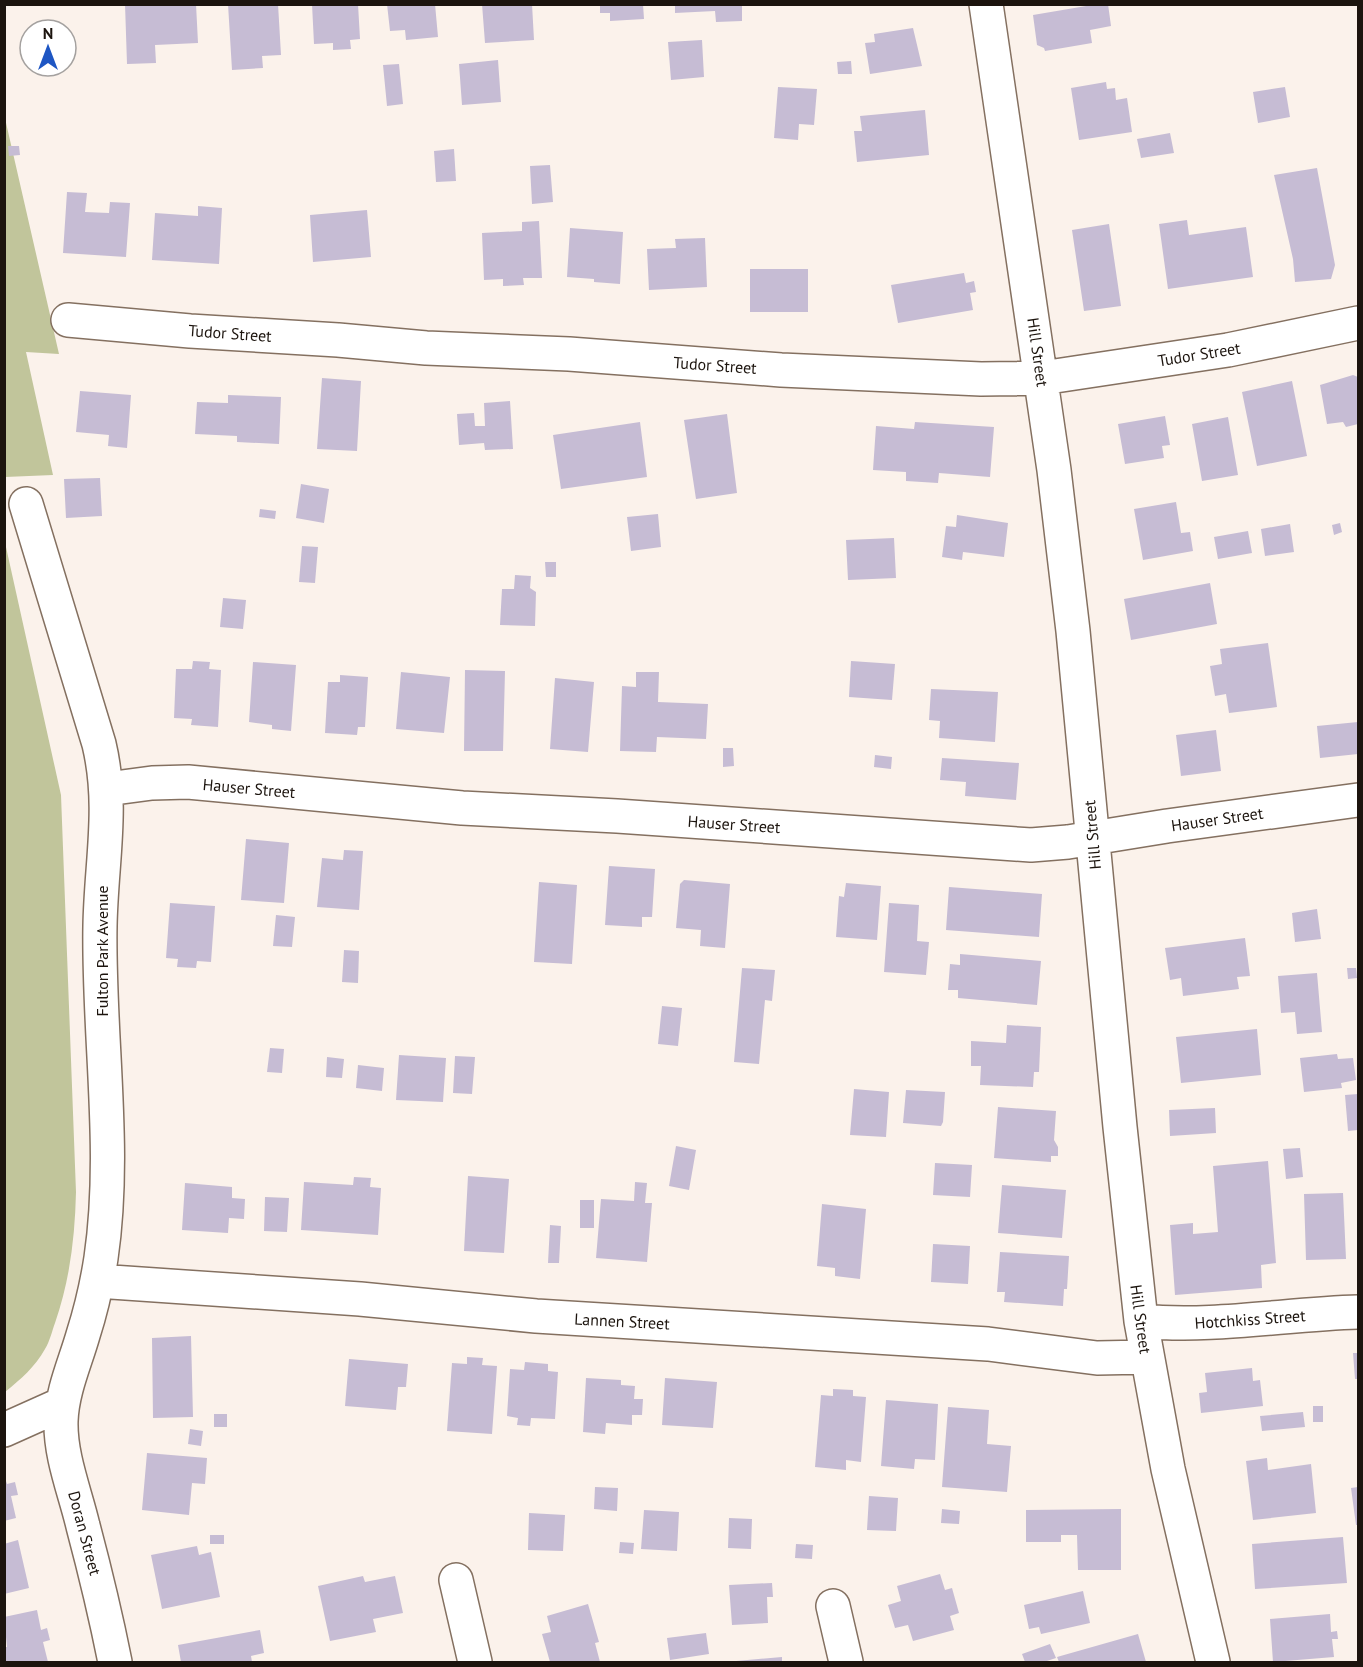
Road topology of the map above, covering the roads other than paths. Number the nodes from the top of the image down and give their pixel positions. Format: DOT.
graph roads {
  1 [pos="986,4"];
  2 [pos="68,320"];
  3 [pos="1359,324"];
  4 [pos="1042,378"];
  5 [pos="26,504"];
  6 [pos="107,789"];
  7 [pos="1359,800"];
  8 [pos="1092,838"];
  9 [pos="97,1281"];
  10 [pos="1359,1312"];
  11 [pos="1141,1322"];
  12 [pos="1147,1357"];
  13 [pos="62,1404"];
  14 [pos="4,1430"];
  15 [pos="456,1580"];
  16 [pos="833,1606"];
  17 [pos="115,1662"];
  18 [pos="476,1662"];
  19 [pos="846,1662"];
  20 [pos="1213,1662"];
  1 -- 4 [label="street, Hill Street"];
  2 -- 4 [label="street, Tudor Street"];
  3 -- 4 [label="street, Tudor Street"];
  4 -- 8 [label="street, Hill Street"];
  5 -- 6 [label="street, Fulton Park Avenue"];
  6 -- 8 [label="street, Hauser Street"];
  6 -- 9 [label="street, Fulton Park Avenue"];
  7 -- 8 [label="street, Hauser Street"];
  8 -- 11 [label="street, Hill Street"];
  9 -- 12 [label="street, Lannen Street"];
  9 -- 13 [label="street, Fulton Park Avenue"];
  10 -- 11 [label="street, Hotchkiss Street"];
  11 -- 12 [label="street, Hill Street"];
  12 -- 20 [label="street, Hill Street"];
  13 -- 14 [label="street"];
  13 -- 17 [label="street, Doran Street"];
  15 -- 18 [label="street"];
  16 -- 19 [label="street"];
}
